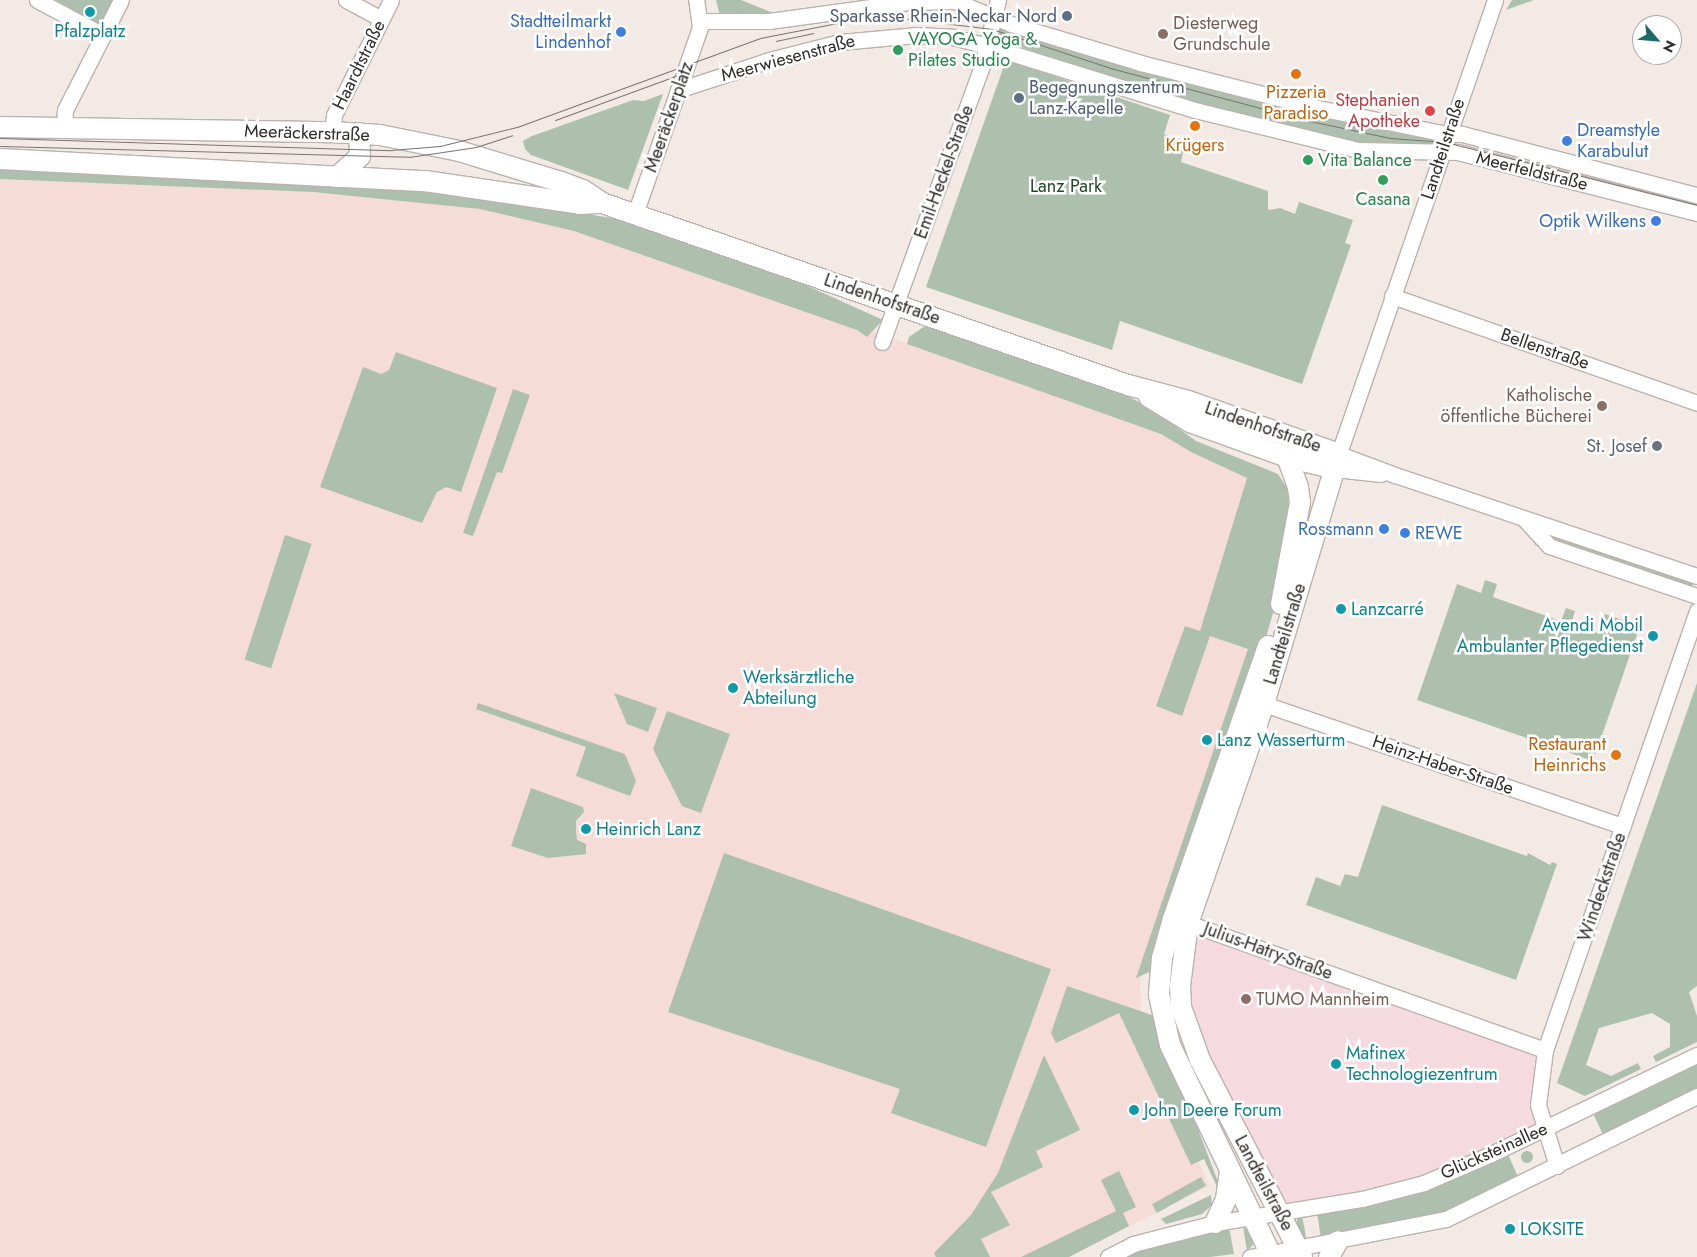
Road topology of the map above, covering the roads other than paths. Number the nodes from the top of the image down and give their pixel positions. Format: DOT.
graph roads {
  1 [pos="38,0"];
  2 [pos="121,0"];
  3 [pos="346,0"];
  4 [pos="391,0"];
  5 [pos="696,0"];
  6 [pos="955,0"];
  7 [pos="998,0"];
  8 [pos="1495,0"];
  9 [pos="993,16"];
  10 [pos="381,19"];
  11 [pos="701,21"];
  12 [pos="103,35"];
  13 [pos="988,46"];
  14 [pos="678,90"];
  15 [pos="0,127"];
  16 [pos="64,128"];
  17 [pos="332,132"];
  18 [pos="359,133"];
  19 [pos="1447,134"];
  20 [pos="1442,152"];
  21 [pos="0,159"];
  22 [pos="337,177"];
  23 [pos="1697,195"];
  24 [pos="602,203"];
  25 [pos="1697,213"];
  26 [pos="635,214"];
  27 [pos="1392,296"];
  28 [pos="896,304"];
  29 [pos="882,342"];
  30 [pos="1128,385"];
  31 [pos="1697,403"];
  32 [pos="1288,457"];
  33 [pos="1337,461"];
  34 [pos="1522,518"];
  35 [pos="1697,576"];
  36 [pos="1697,596"];
  37 [pos="1697,611"];
  38 [pos="1264,704"];
  39 [pos="1623,826"];
  40 [pos="1188,923"];
  41 [pos="1545,1050"];
  42 [pos="1697,1055"];
  43 [pos="1697,1096"];
  44 [pos="1544,1128"];
  45 [pos="1558,1166"];
  46 [pos="1230,1170"];
  47 [pos="1280,1212"];
  48 [pos="1252,1217"];
  49 [pos="1215,1224"];
  50 [pos="1334,1249"];
  51 [pos="1300,1252"];
  52 [pos="1271,1255"];
  53 [pos="1108,1257"];
  54 [pos="1250,1257"];
  1 -- 12 [label="street"];
  2 -- 12 [label="street"];
  3 -- 10 [label="street"];
  4 -- 10 [label="street, Haardtstraße"];
  5 -- 11 [label="street"];
  6 -- 9 [label="street, Meerwiesenstraße"];
  6 -- 11 [label="street, Meerwiesenstraße"];
  7 -- 9 [label="street, Emil-Heckel-Straße"];
  8 -- 19 [label="street, Landteilstraße"];
  9 -- 13 [label="street, Emil-Heckel-Straße"];
  9 -- 19 [label="street, Meerfeldstraße"];
  10 -- 17 [label="street, Haardtstraße"];
  11 -- 14 [label="street, Meeräckerplatz"];
  12 -- 16 [label="street"];
  13 -- 14 [label="street, Meerwiesenstraße"];
  13 -- 20 [label="street, Meerfeldstraße"];
  13 -- 28 [label="street, Emil-Heckel-Straße"];
  14 -- 26 [label="street, Meeräckerplatz"];
  15 -- 16 [label="street, Meeräckerstraße"];
  16 -- 17 [label="street, Meeräckerstraße"];
  17 -- 18 [label="street, Meeräckerstraße"];
  18 -- 22 [label="street"];
  18 -- 24 [label="street, Meeräckerstraße"];
  19 -- 20 [label="street, Landteilstraße"];
  19 -- 23 [label="street, Meerfeldstraße"];
  20 -- 25 [label="street, Meerfeldstraße"];
  20 -- 27 [label="street, Landteilstraße"];
  21 -- 22 [label="street, Meeräckerstraße"];
  22 -- 24 [label="street, Meeräckerstraße"];
  24 -- 26 [label="street, Meeräckerstraße"];
  26 -- 28 [label="street, Lindenhofstraße"];
  27 -- 31 [label="street, Bellenstraße"];
  27 -- 33 [label="street, Landteilstraße"];
  28 -- 29 [label="street, Emil-Heckel-Straße"];
  28 -- 30 [label="street, Lindenhofstraße"];
  30 -- 32 [label="street, Lindenhofstraße"];
  30 -- 33 [label="street, Lindenhofstraße"];
  32 -- 33 [label="street, Lindenhofstraße"];
  32 -- 46 [label="street, Landteilstraße"];
  33 -- 34 [label="street, Lindenhofstraße"];
  33 -- 38 [label="street, Landteilstraße"];
  34 -- 35 [label="street, Lindenhofstraße"];
  34 -- 36 [label="street, Lindenhofstraße"];
  37 -- 39 [label="street, Windeckstraße"];
  38 -- 39 [label="street, Heinz-Haber-Straße"];
  38 -- 40 [label="street, Landteilstraße"];
  39 -- 41 [label="street, Windeckstraße"];
  40 -- 41 [label="street, Julius-Hatry-Straße"];
  40 -- 47 [label="street, Landteilstraße"];
  41 -- 44 [label="street, Windeckstraße"];
  42 -- 44 [label="street, Glücksteinallee"];
  43 -- 45 [label="street"];
  44 -- 45 [label="street, Windeckstraße"];
  44 -- 47 [label="street, Glücksteinallee"];
  45 -- 50 [label="street"];
  46 -- 48 [label="street, Landteilstraße"];
  46 -- 49 [label="street"];
  47 -- 48 [label="street, Glücksteinallee"];
  47 -- 51 [label="street, Landteilstraße"];
  48 -- 49 [label="street, Glücksteinallee"];
  48 -- 52 [label="street, Landteilstraße"];
  49 -- 53 [label="street, Glücksteinallee"];
  50 -- 51 [label="street"];
  51 -- 52 [label="street"];
  52 -- 54 [label="street"];
}
